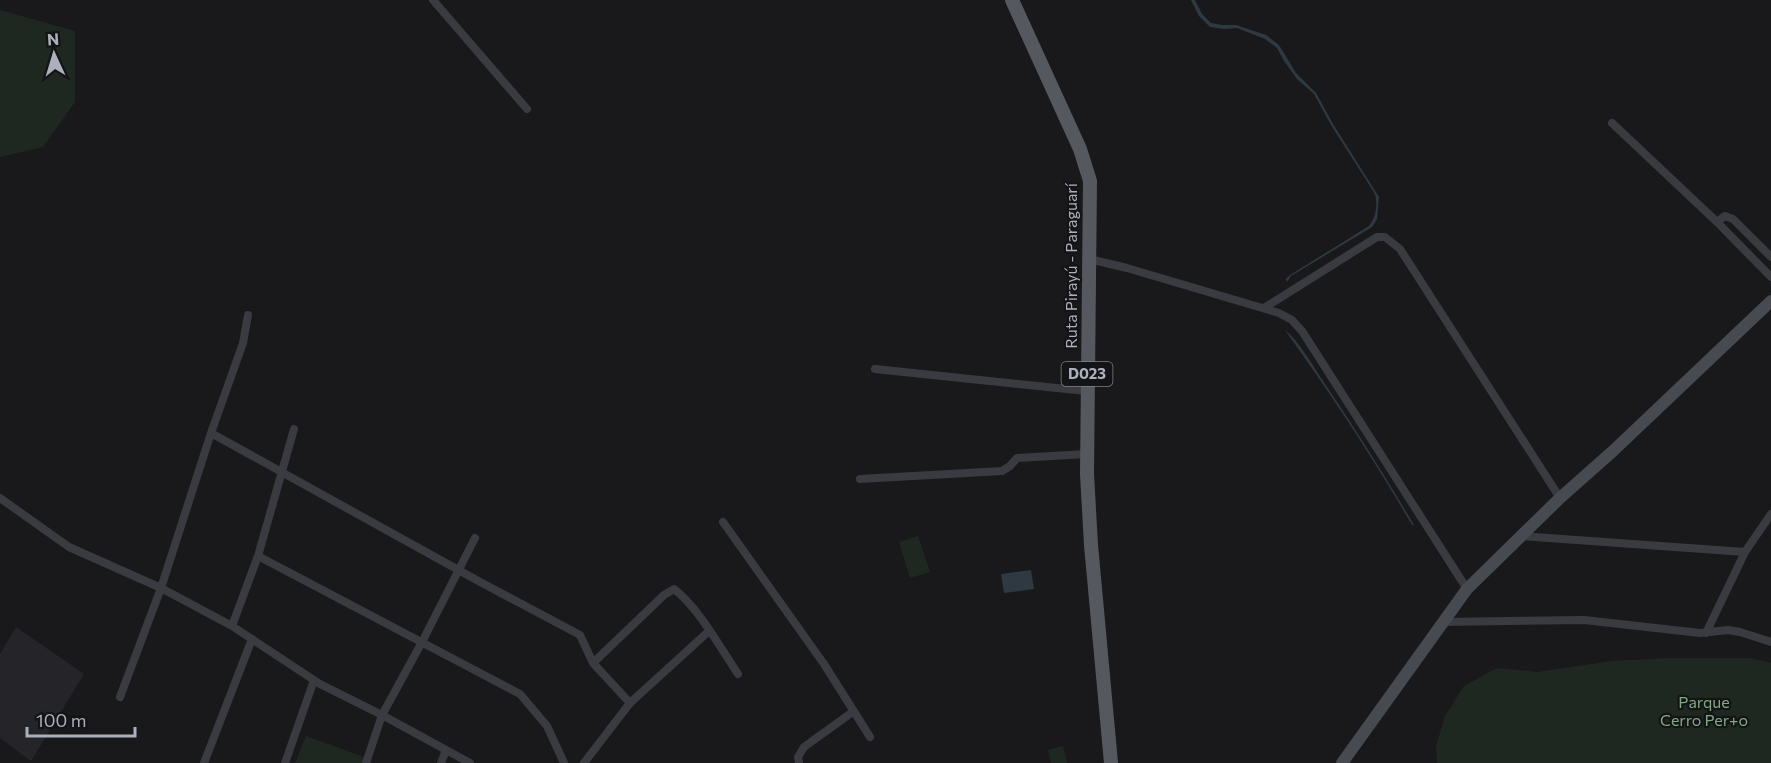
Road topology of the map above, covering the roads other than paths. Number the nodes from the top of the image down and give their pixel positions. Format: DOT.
graph roads {
  1 [pos="433,0"];
  2 [pos="1012,0"];
  3 [pos="527,109"];
  4 [pos="1612,123"];
  5 [pos="1717,222"];
  6 [pos="1771,257"];
  7 [pos="1089,259"];
  8 [pos="1771,277"];
  9 [pos="1771,302"];
  10 [pos="1264,308"];
  11 [pos="248,315"];
  12 [pos="875,369"];
  13 [pos="1086,391"];
  14 [pos="294,429"];
  15 [pos="211,433"];
  16 [pos="1087,454"];
  17 [pos="282,472"];
  18 [pos="860,479"];
  19 [pos="0,498"];
  20 [pos="1560,498"];
  21 [pos="1771,514"];
  22 [pos="723,522"];
  23 [pos="1521,536"];
  24 [pos="475,538"];
  25 [pos="1745,552"];
  26 [pos="258,556"];
  27 [pos="459,570"];
  28 [pos="161,588"];
  29 [pos="1467,589"];
  30 [pos="1443,622"];
  31 [pos="232,626"];
  32 [pos="709,631"];
  33 [pos="1706,633"];
  34 [pos="252,639"];
  35 [pos="422,642"];
  36 [pos="1771,642"];
  37 [pos="593,663"];
  38 [pos="738,674"];
  39 [pos="314,680"];
  40 [pos="120,697"];
  41 [pos="630,704"];
  42 [pos="854,711"];
  43 [pos="382,715"];
  44 [pos="870,737"];
  45 [pos="446,750"];
  46 [pos="204,763"];
  47 [pos="285,763"];
  48 [pos="366,763"];
  49 [pos="441,763"];
  50 [pos="470,763"];
  51 [pos="564,763"];
  52 [pos="584,763"];
  53 [pos="799,763"];
  54 [pos="1112,763"];
  55 [pos="1342,763"];
  1 -- 3 [label="street"];
  2 -- 7 [label="main road, Ruta Pirayú - Paraguarí / D023"];
  4 -- 5 [label="street"];
  5 -- 6 [label="street"];
  5 -- 8 [label="street"];
  7 -- 10 [label="street"];
  7 -- 13 [label="main road, Ruta Pirayú - Paraguarí / D023"];
  9 -- 20 [label="main road"];
  10 -- 20 [label="street"];
  10 -- 29 [label="street"];
  11 -- 15 [label="street"];
  12 -- 13 [label="street"];
  13 -- 16 [label="main road, Ruta Pirayú - Paraguarí / D023"];
  14 -- 17 [label="street"];
  15 -- 17 [label="street"];
  15 -- 28 [label="street"];
  16 -- 18 [label="street"];
  16 -- 54 [label="main road, Ruta Pirayú - Paraguarí / D023"];
  17 -- 26 [label="street"];
  17 -- 27 [label="street"];
  19 -- 28 [label="street"];
  20 -- 23 [label="main road"];
  21 -- 25 [label="street"];
  22 -- 42 [label="street"];
  23 -- 25 [label="street"];
  23 -- 29 [label="main road"];
  24 -- 27 [label="street"];
  25 -- 33 [label="street"];
  26 -- 31 [label="street"];
  26 -- 35 [label="street"];
  27 -- 35 [label="street"];
  27 -- 37 [label="street"];
  28 -- 31 [label="street"];
  28 -- 40 [label="street"];
  29 -- 30 [label="main road"];
  30 -- 33 [label="street"];
  30 -- 55 [label="main road"];
  31 -- 34 [label="street"];
  32 -- 37 [label="street"];
  32 -- 38 [label="street"];
  32 -- 41 [label="street"];
  33 -- 36 [label="street"];
  34 -- 39 [label="street"];
  34 -- 46 [label="street"];
  35 -- 43 [label="street"];
  35 -- 51 [label="street"];
  37 -- 41 [label="street"];
  39 -- 43 [label="street"];
  39 -- 47 [label="street"];
  41 -- 52 [label="street"];
  42 -- 44 [label="street"];
  42 -- 53 [label="street"];
  43 -- 45 [label="street"];
  43 -- 48 [label="street"];
  45 -- 49 [label="street"];
  45 -- 50 [label="street"];
}
